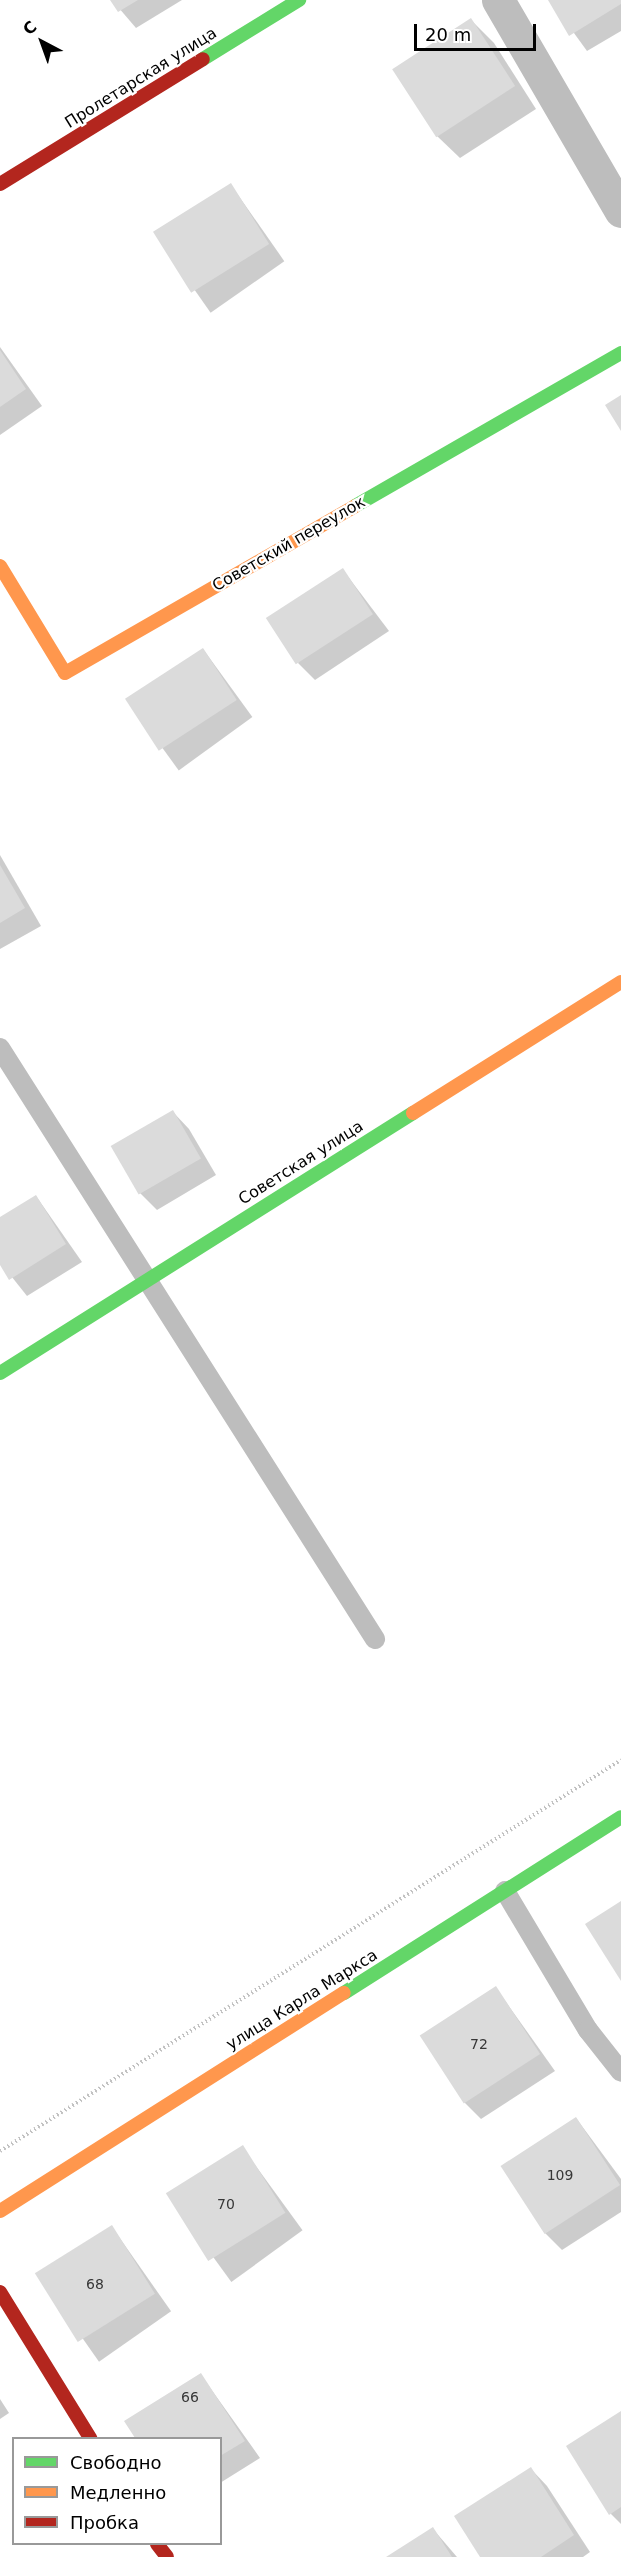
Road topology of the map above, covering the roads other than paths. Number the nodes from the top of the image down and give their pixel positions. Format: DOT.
graph roads {
  1 [pos="299,0"];
  2 [pos="498,0"];
  3 [pos="0,184"];
  4 [pos="621,211"];
  5 [pos="621,353"];
  6 [pos="0,566"];
  7 [pos="621,982"];
  8 [pos="0,1048"];
  9 [pos="146,1280"];
  10 [pos="0,1373"];
  11 [pos="375,1639"];
  12 [pos="621,1817"];
  13 [pos="505,1891"];
  14 [pos="621,2072"];
  15 [pos="0,2211"];
  16 [pos="0,2292"];
  17 [pos="89,2437"];
  1 -- 3 [label="street, Пролетарская улица"];
  2 -- 4 [label="street"];
  5 -- 6 [label="street, Советский переулок"];
  7 -- 9 [label="street, Советская улица"];
  8 -- 9 [label="lane"];
  9 -- 10 [label="street, Советская улица"];
  9 -- 11 [label="lane"];
  12 -- 13 [label="street, улица Карла Маркса"];
  13 -- 14 [label="lane"];
  13 -- 15 [label="street, улица Карла Маркса"];
  16 -- 17 [label="street"];
}
